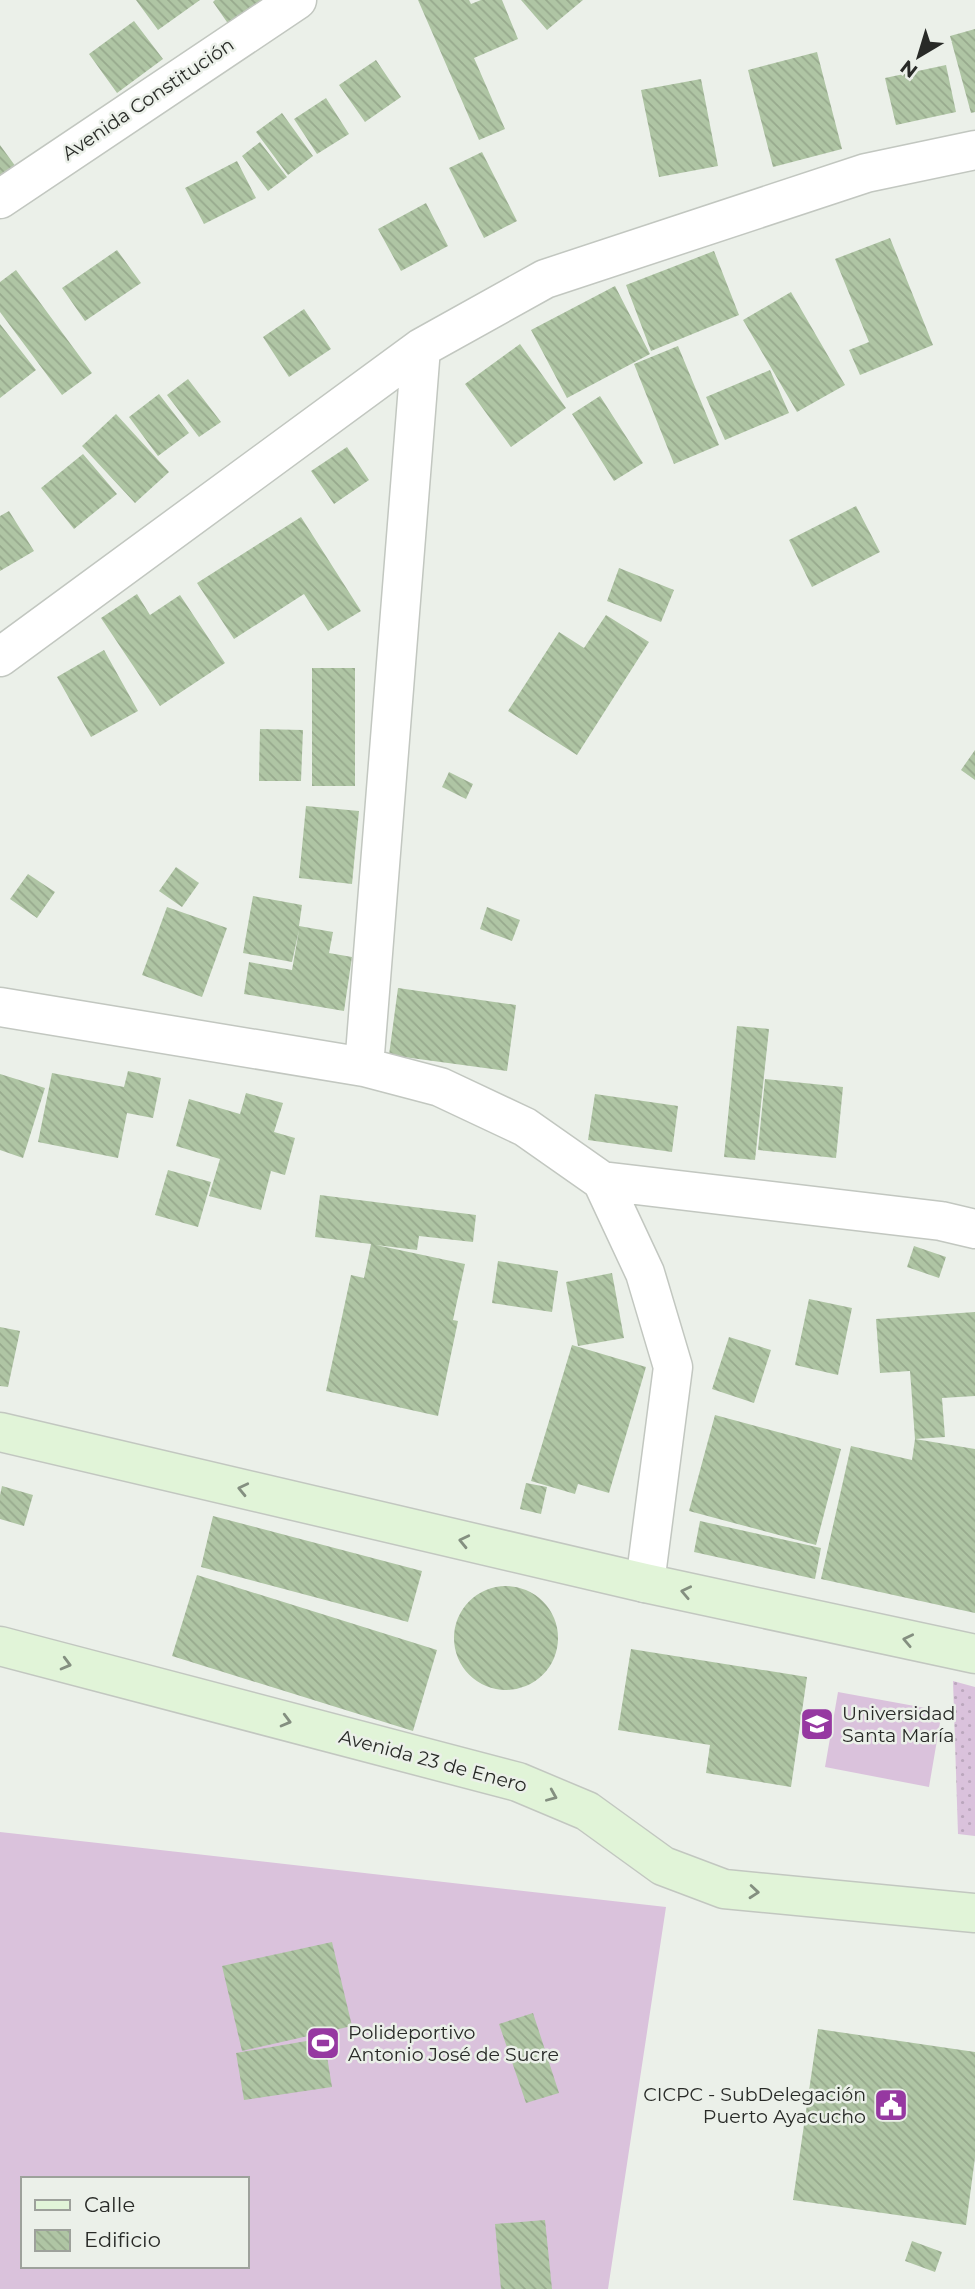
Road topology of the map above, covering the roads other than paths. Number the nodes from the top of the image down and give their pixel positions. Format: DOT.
graph roads {
  1 [pos="297,0"];
  2 [pos="975,150"];
  3 [pos="0,199"];
  4 [pos="421,348"];
  5 [pos="0,657"];
  6 [pos="0,1006"];
  7 [pos="364,1067"];
  8 [pos="602,1181"];
  9 [pos="975,1229"];
  10 [pos="0,1432"];
  11 [pos="645,1583"];
  12 [pos="0,1646"];
  13 [pos="975,1654"];
  14 [pos="975,1913"];
  1 -- 3 [label="street, Avenida Constitución"];
  2 -- 4 [label="street"];
  4 -- 5 [label="street"];
  4 -- 7 [label="street"];
  6 -- 7 [label="street"];
  7 -- 8 [label="street"];
  8 -- 9 [label="street"];
  8 -- 11 [label="street"];
  11 -- 10 [label="main road, one-way"];
  13 -- 11 [label="main road, one-way"];
  12 -- 14 [label="main road, Avenida 23 de Enero, one-way"];
}
